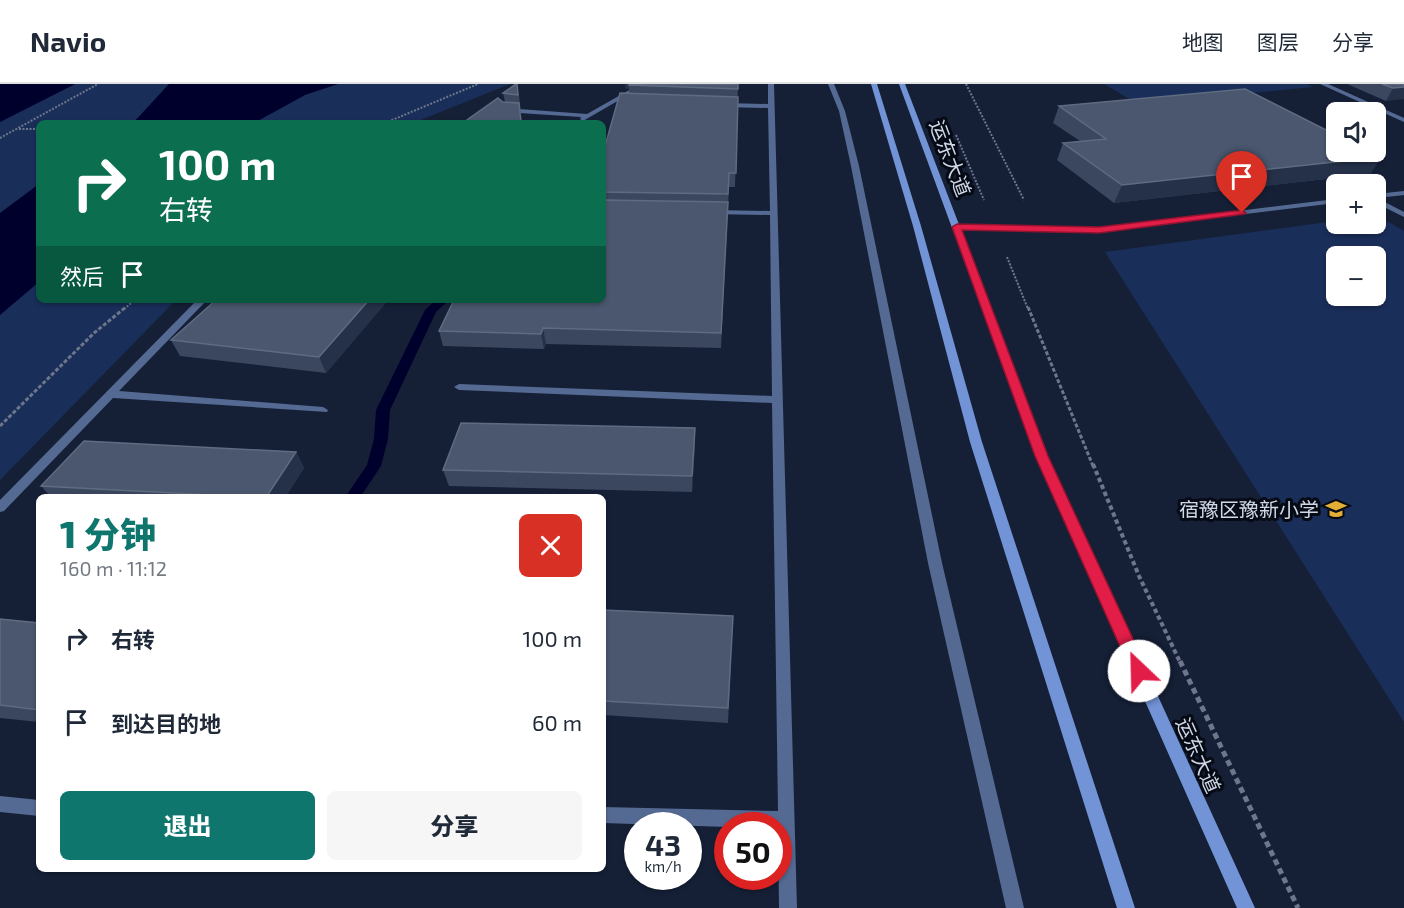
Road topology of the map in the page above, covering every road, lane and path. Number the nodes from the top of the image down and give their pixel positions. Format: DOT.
graph roads {
  1 [pos="98,84"];
  2 [pos="478,84"];
  3 [pos="644,84"];
  4 [pos="771,84"];
  5 [pos="831,84"];
  6 [pos="874,84"];
  7 [pos="902,84"];
  8 [pos="966,84"];
  9 [pos="1323,84"];
  10 [pos="614,101"];
  11 [pos="625,101"];
  12 [pos="715,104"];
  13 [pos="771,106"];
  14 [pos="504,110"];
  15 [pos="588,116"];
  16 [pos="392,120"];
  17 [pos="581,120"];
  18 [pos="1404,120"];
  19 [pos="952,125"];
  20 [pos="18,129"];
  21 [pos="36,129"];
  22 [pos="0,138"];
  23 [pos="1404,193"];
  24 [pos="1386,196"];
  25 [pos="1326,202"];
  26 [pos="1386,204"];
  27 [pos="705,212"];
  28 [pos="774,213"];
  29 [pos="1404,215"];
  30 [pos="957,227"];
  31 [pos="995,228"];
  32 [pos="1036,228"];
  33 [pos="131,303"];
  34 [pos="199,303"];
  35 [pos="459,387"];
  36 [pos="110,394"];
  37 [pos="777,400"];
  38 [pos="323,410"];
  39 [pos="0,426"];
  40 [pos="0,508"];
  41 [pos="0,804"];
  42 [pos="36,808"];
  43 [pos="786,812"];
  44 [pos="606,815"];
  45 [pos="714,818"];
  46 [pos="788,890"];
  47 [pos="788,908"];
  48 [pos="1015,908"];
  49 [pos="1126,908"];
  50 [pos="1246,908"];
  51 [pos="1298,908"];
  1 -- 20 [label="path"];
  2 -- 16 [label="path"];
  3 -- 10 [label="lane"];
  4 -- 13 [label="lane"];
  5 -- 48 [label="lane"];
  6 -- 49 [label="main road"];
  7 -- 30 [label="main road, 运东大道"];
  8 -- 32 [label="path"];
  9 -- 18 [label="lane"];
  10 -- 11 [label="lane"];
  10 -- 15 [label="lane"];
  12 -- 13 [label="lane"];
  13 -- 28 [label="lane"];
  14 -- 15 [label="lane"];
  15 -- 17 [label="lane"];
  19 -- 31 [label="path"];
  20 -- 21 [label="path"];
  20 -- 22 [label="path"];
  23 -- 24 [label="lane"];
  25 -- 32 [label="lane"];
  26 -- 29 [label="lane"];
  27 -- 28 [label="lane"];
  28 -- 37 [label="lane"];
  30 -- 31 [label="lane"];
  30 -- 50 [label="main road, 运东大道"];
  31 -- 32 [label="lane"];
  31 -- 51 [label="path"];
  33 -- 39 [label="path"];
  34 -- 36 [label="lane"];
  35 -- 37 [label="lane"];
  36 -- 38 [label="lane"];
  36 -- 40 [label="lane"];
  37 -- 43 [label="lane"];
  41 -- 42 [label="lane"];
  44 -- 45 [label="lane"];
  46 -- 47 [label="lane"];
}
